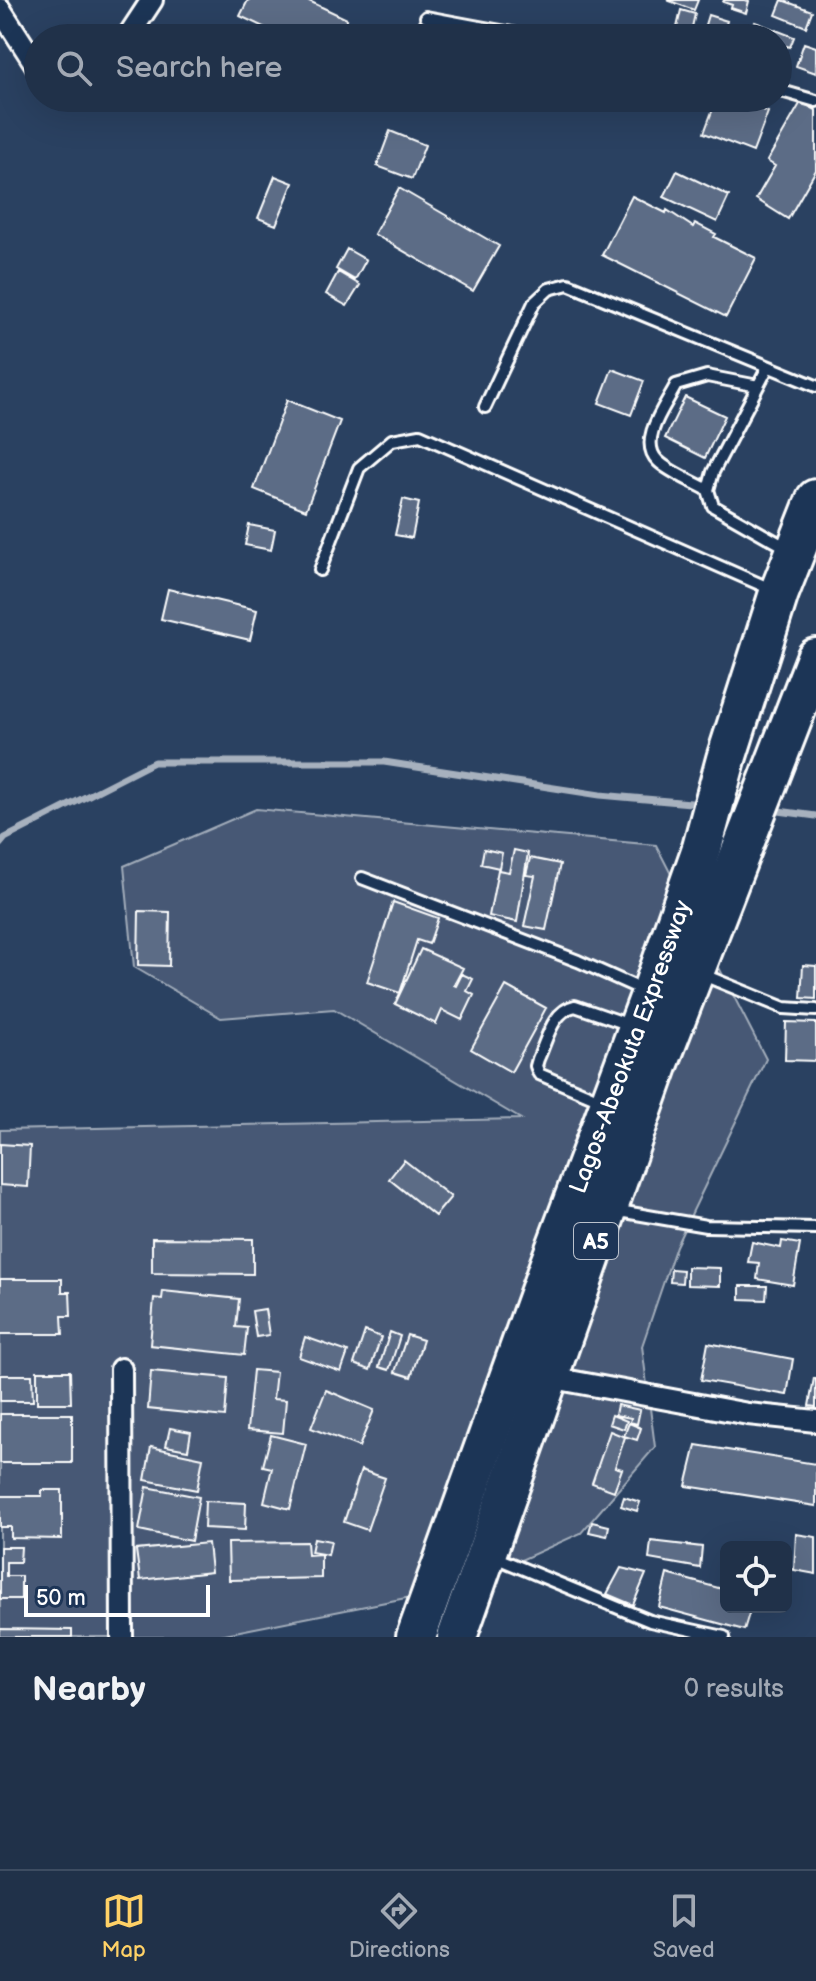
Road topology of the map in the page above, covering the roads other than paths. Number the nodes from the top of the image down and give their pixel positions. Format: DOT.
graph roads {
  1 [pos="152,0"];
  2 [pos="0,9"];
  3 [pos="426,17"];
  4 [pos="136,24"];
  5 [pos="464,24"];
  6 [pos="24,46"];
  7 [pos="792,94"];
  8 [pos="816,101"];
  9 [pos="768,367"];
  10 [pos="758,386"];
  11 [pos="816,386"];
  12 [pos="485,407"];
  13 [pos="708,490"];
  14 [pos="816,499"];
  15 [pos="795,553"];
  16 [pos="320,570"];
  17 [pos="779,593"];
  18 [pos="816,658"];
  19 [pos="362,878"];
  20 [pos="695,972"];
  21 [pos="645,1010"];
  22 [pos="816,1010"];
  23 [pos="609,1104"];
  24 [pos="607,1209"];
  25 [pos="816,1228"];
  26 [pos="121,1369"];
  27 [pos="548,1377"];
  28 [pos="816,1421"];
  29 [pos="486,1554"];
  30 [pos="122,1637"];
  31 [pos="416,1637"];
  32 [pos="457,1637"];
  33 [pos="724,1637"];
  1 -- 4 [label="street"];
  2 -- 6 [label="street"];
  3 -- 5 [label="lane"];
  7 -- 8 [label="lane"];
  9 -- 10 [label="lane"];
  9 -- 11 [label="lane"];
  9 -- 12 [label="lane"];
  10 -- 13 [label="lane"];
  10 -- 13 [label="lane"];
  13 -- 15 [label="lane"];
  14 -- 15 [label="highway, Lagos-Abeokuta Expressway / A5"];
  15 -- 17 [label="highway, Lagos-Abeokuta Expressway / A5"];
  16 -- 17 [label="lane"];
  17 -- 21 [label="highway, Lagos-Abeokuta Expressway / A5"];
  18 -- 20 [label="highway, Lagos-Abeokuta Expressway / A5"];
  19 -- 21 [label="lane"];
  20 -- 22 [label="lane"];
  20 -- 24 [label="highway, Lagos-Abeokuta Expressway / A5"];
  21 -- 23 [label="highway, Lagos-Abeokuta Expressway / A5"];
  21 -- 23 [label="lane"];
  23 -- 31 [label="highway, Lagos-Abeokuta Expressway / A5"];
  24 -- 25 [label="lane"];
  24 -- 27 [label="highway, Lagos-Abeokuta Expressway / A5"];
  26 -- 30 [label="street"];
  27 -- 28 [label="street"];
  27 -- 29 [label="highway, Lagos-Abeokuta Expressway / A5"];
  29 -- 32 [label="highway, Lagos-Abeokuta Expressway / A5"];
  29 -- 33 [label="lane"];
}
